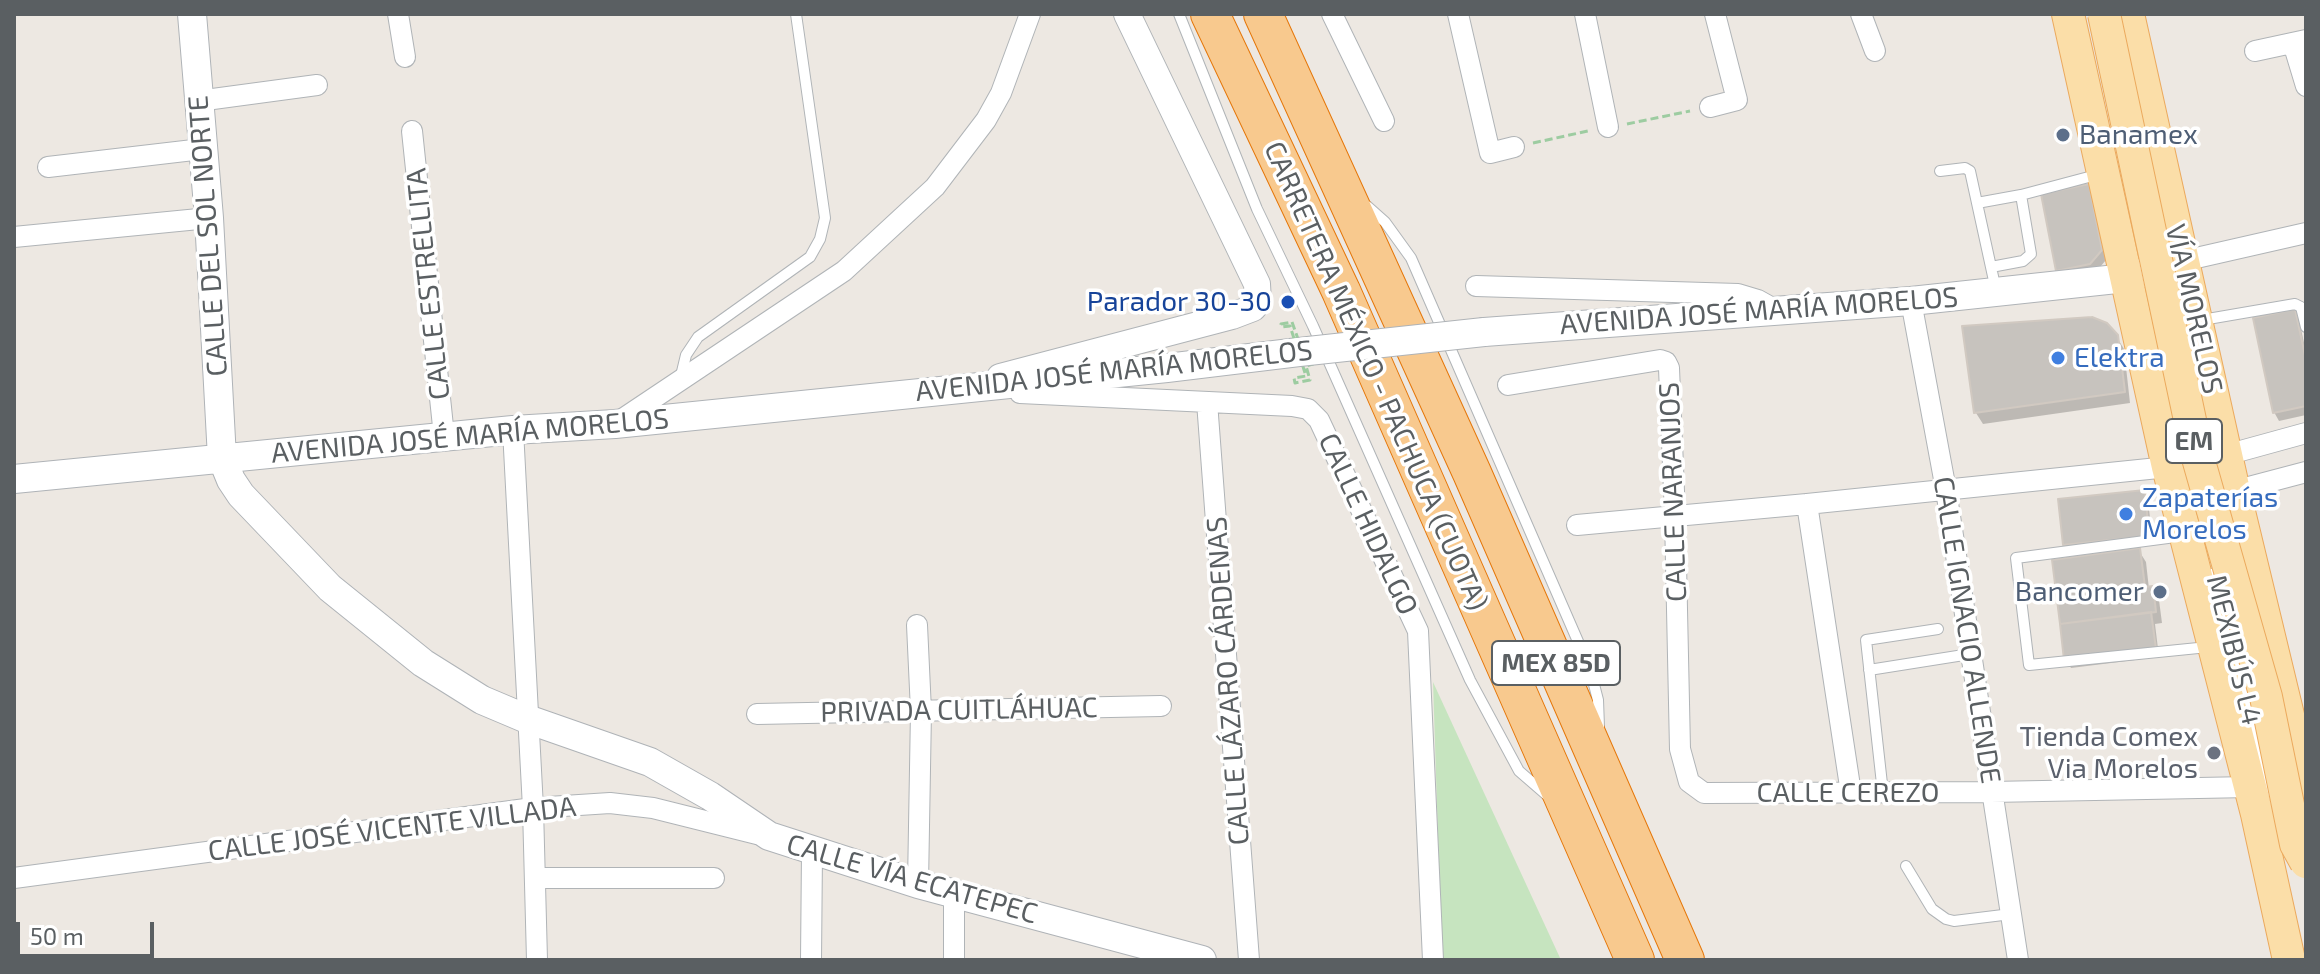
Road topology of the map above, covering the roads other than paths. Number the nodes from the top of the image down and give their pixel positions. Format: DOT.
graph roads {
  1 [pos="192,14"];
  2 [pos="398,14"];
  3 [pos="796,14"];
  4 [pos="1030,14"];
  5 [pos="1127,14"];
  6 [pos="1179,14"];
  7 [pos="1210,14"];
  8 [pos="1263,14"];
  9 [pos="1332,14"];
  10 [pos="1458,14"];
  11 [pos="1585,14"];
  12 [pos="1715,14"];
  13 [pos="1861,14"];
  14 [pos="2068,14"];
  15 [pos="2104,14"];
  16 [pos="2117,14"];
  17 [pos="2128,14"];
  18 [pos="2300,41"];
  19 [pos="1875,51"];
  20 [pos="2255,51"];
  21 [pos="405,57"];
  22 [pos="317,85"];
  23 [pos="2306,86"];
  24 [pos="198,101"];
  25 [pos="1710,107"];
  26 [pos="1384,121"];
  27 [pos="1608,127"];
  28 [pos="412,131"];
  29 [pos="1514,147"];
  30 [pos="202,149"];
  31 [pos="48,167"];
  32 [pos="1940,171"];
  33 [pos="2103,173"];
  34 [pos="2021,195"];
  35 [pos="1977,203"];
  36 [pos="209,218"];
  37 [pos="2306,233"];
  38 [pos="14,237"];
  39 [pos="2177,262"];
  40 [pos="2136,274"];
  41 [pos="1994,279"];
  42 [pos="1476,286"];
  43 [pos="1911,301"];
  44 [pos="1776,310"];
  45 [pos="2196,320"];
  46 [pos="2306,327"];
  47 [pos="2194,364"];
  48 [pos="680,381"];
  49 [pos="1508,385"];
  50 [pos="954,388"];
  51 [pos="1207,402"];
  52 [pos="2206,422"];
  53 [pos="615,424"];
  54 [pos="513,430"];
  55 [pos="2306,433"];
  56 [pos="444,436"];
  57 [pos="2226,455"];
  58 [pos="222,458"];
  59 [pos="2168,467"];
  60 [pos="2306,472"];
  61 [pos="14,479"];
  62 [pos="1946,490"];
  63 [pos="2234,491"];
  64 [pos="1807,504"];
  65 [pos="1675,516"];
  66 [pos="1577,525"];
  67 [pos="2186,535"];
  68 [pos="2210,557"];
  69 [pos="917,625"];
  70 [pos="1938,629"];
  71 [pos="2214,646"];
  72 [pos="1970,654"];
  73 [pos="1869,670"];
  74 [pos="1161,706"];
  75 [pos="921,711"];
  76 [pos="757,714"];
  77 [pos="527,719"];
  78 [pos="2305,778"];
  79 [pos="1689,782"];
  80 [pos="2250,787"];
  81 [pos="1991,792"];
  82 [pos="1851,793"];
  83 [pos="1883,793"];
  84 [pos="533,808"];
  85 [pos="1571,817"];
  86 [pos="2277,831"];
  87 [pos="769,836"];
  88 [pos="2306,849"];
  89 [pos="812,852"];
  90 [pos="2306,862"];
  91 [pos="1906,866"];
  92 [pos="14,878"];
  93 [pos="535,878"];
  94 [pos="714,878"];
  95 [pos="918,884"];
  96 [pos="954,893"];
  97 [pos="2011,914"];
  98 [pos="537,960"];
  99 [pos="811,960"];
  100 [pos="954,960"];
  101 [pos="1202,960"];
  102 [pos="1249,960"];
  103 [pos="1433,960"];
  104 [pos="1635,960"];
  105 [pos="1685,960"];
  106 [pos="2018,960"];
  107 [pos="2289,960"];
  1 -- 24 [label="main road, CALLE DEL SOL NORTE"];
  2 -- 21 [label="street"];
  3 -- 48 [label="lane"];
  4 -- 48 [label="street"];
  5 -- 50 [label="street"];
  6 -- 85 [label="lane"];
  7 -- 85 [label="highway, CARRETERA MÉXICO - PACHUCA (CUOTA) / MEX 85D"];
  8 -- 105 [label="highway, CARRETERA MÉXICO - PACHUCA (CUOTA) / MEX 85D"];
  9 -- 26 [label="street"];
  10 -- 29 [label="street"];
  11 -- 27 [label="street"];
  12 -- 25 [label="street"];
  13 -- 19 [label="street"];
  14 -- 33 [label="main road, VÍA MORELOS"];
  15 -- 90 [label="main road, EM, bridge"];
  16 -- 39 [label="lane"];
  17 -- 39 [label="main road, VÍA MORELOS"];
  18 -- 20 [label="street"];
  18 -- 23 [label="street"];
  22 -- 24 [label="street"];
  24 -- 30 [label="main road, CALLE DEL SOL NORTE"];
  28 -- 56 [label="street, CALLE ESTRELLITA"];
  30 -- 31 [label="street"];
  30 -- 36 [label="main road, CALLE DEL SOL NORTE"];
  32 -- 35 [label="lane"];
  33 -- 34 [label="lane"];
  33 -- 40 [label="main road, VÍA MORELOS"];
  34 -- 35 [label="lane"];
  34 -- 41 [label="lane"];
  35 -- 41 [label="lane"];
  36 -- 38 [label="street"];
  36 -- 58 [label="main road, CALLE DEL SOL NORTE"];
  37 -- 39 [label="street, AVENIDA JOSÉ MARÍA MORELOS"];
  39 -- 40 [label="main road, AVENIDA JOSÉ MARÍA MORELOS"];
  39 -- 45 [label="main road, VÍA MORELOS"];
  39 -- 47 [label="lane"];
  40 -- 41 [label="main road, AVENIDA JOSÉ MARÍA MORELOS"];
  40 -- 59 [label="main road, VÍA MORELOS"];
  41 -- 43 [label="main road, AVENIDA JOSÉ MARÍA MORELOS"];
  42 -- 44 [label="street"];
  43 -- 44 [label="main road, AVENIDA JOSÉ MARÍA MORELOS"];
  43 -- 62 [label="street, CALLE IGNACIO ALLENDE"];
  44 -- 50 [label="main road, AVENIDA JOSÉ MARÍA MORELOS, bridge"];
  45 -- 46 [label="lane"];
  45 -- 57 [label="main road, VÍA MORELOS"];
  48 -- 53 [label="street"];
  49 -- 65 [label="street, CALLE NARANJOS"];
  50 -- 51 [label="street, CALLE HIDALGO"];
  50 -- 53 [label="main road, AVENIDA JOSÉ MARÍA MORELOS"];
  51 -- 102 [label="street, CALLE LÁZARO CÁRDENAS"];
  51 -- 103 [label="street, CALLE HIDALGO"];
  52 -- 88 [label="lane, MEXIBÚS L4"];
  53 -- 54 [label="main road, AVENIDA JOSÉ MARÍA MORELOS"];
  54 -- 56 [label="main road, AVENIDA JOSÉ MARÍA MORELOS"];
  54 -- 77 [label="street"];
  55 -- 57 [label="street"];
  56 -- 58 [label="main road, AVENIDA JOSÉ MARÍA MORELOS"];
  57 -- 63 [label="main road, VÍA MORELOS"];
  58 -- 61 [label="main road, AVENIDA JOSÉ MARÍA MORELOS"];
  58 -- 77 [label="main road, CALLE VÍA ECATEPEC"];
  59 -- 62 [label="street"];
  59 -- 67 [label="main road, VÍA MORELOS"];
  60 -- 63 [label="street"];
  62 -- 64 [label="street"];
  62 -- 72 [label="street, CALLE IGNACIO ALLENDE"];
  63 -- 78 [label="main road, VÍA MORELOS"];
  64 -- 65 [label="street"];
  64 -- 82 [label="street"];
  65 -- 66 [label="street"];
  65 -- 79 [label="street, CALLE NARANJOS"];
  67 -- 71 [label="main road, VÍA MORELOS"];
  67 -- 71 [label="lane"];
  68 -- 86 [label="lane, MEXIBÚS L4"];
  69 -- 75 [label="street"];
  70 -- 73 [label="lane"];
  71 -- 80 [label="main road, VÍA MORELOS"];
  72 -- 73 [label="lane"];
  72 -- 81 [label="street, CALLE IGNACIO ALLENDE"];
  73 -- 83 [label="lane"];
  74 -- 75 [label="street, PRIVADA CUITLÁHUAC"];
  75 -- 76 [label="street, PRIVADA CUITLÁHUAC"];
  75 -- 95 [label="street"];
  77 -- 84 [label="street"];
  77 -- 87 [label="main road, CALLE VÍA ECATEPEC"];
  79 -- 82 [label="street, CALLE CEREZO"];
  80 -- 81 [label="street, CALLE CEREZO"];
  80 -- 107 [label="main road, VÍA MORELOS"];
  81 -- 83 [label="street, CALLE CEREZO"];
  81 -- 97 [label="street, CALLE IGNACIO ALLENDE"];
  82 -- 83 [label="street, CALLE CEREZO"];
  84 -- 87 [label="street, CALLE JOSÉ VICENTE VILLADA"];
  84 -- 92 [label="street, CALLE JOSÉ VICENTE VILLADA"];
  84 -- 93 [label="street"];
  85 -- 104 [label="highway, CARRETERA MÉXICO - PACHUCA (CUOTA) / MEX 85D"];
  87 -- 89 [label="main road, CALLE VÍA ECATEPEC"];
  89 -- 95 [label="main road, CALLE VÍA ECATEPEC"];
  89 -- 99 [label="street"];
  91 -- 97 [label="lane"];
  93 -- 94 [label="street"];
  93 -- 98 [label="street"];
  95 -- 96 [label="main road, CALLE VÍA ECATEPEC"];
  96 -- 100 [label="street"];
  96 -- 101 [label="main road, CALLE VÍA ECATEPEC"];
  97 -- 106 [label="street, CALLE IGNACIO ALLENDE"];
}
